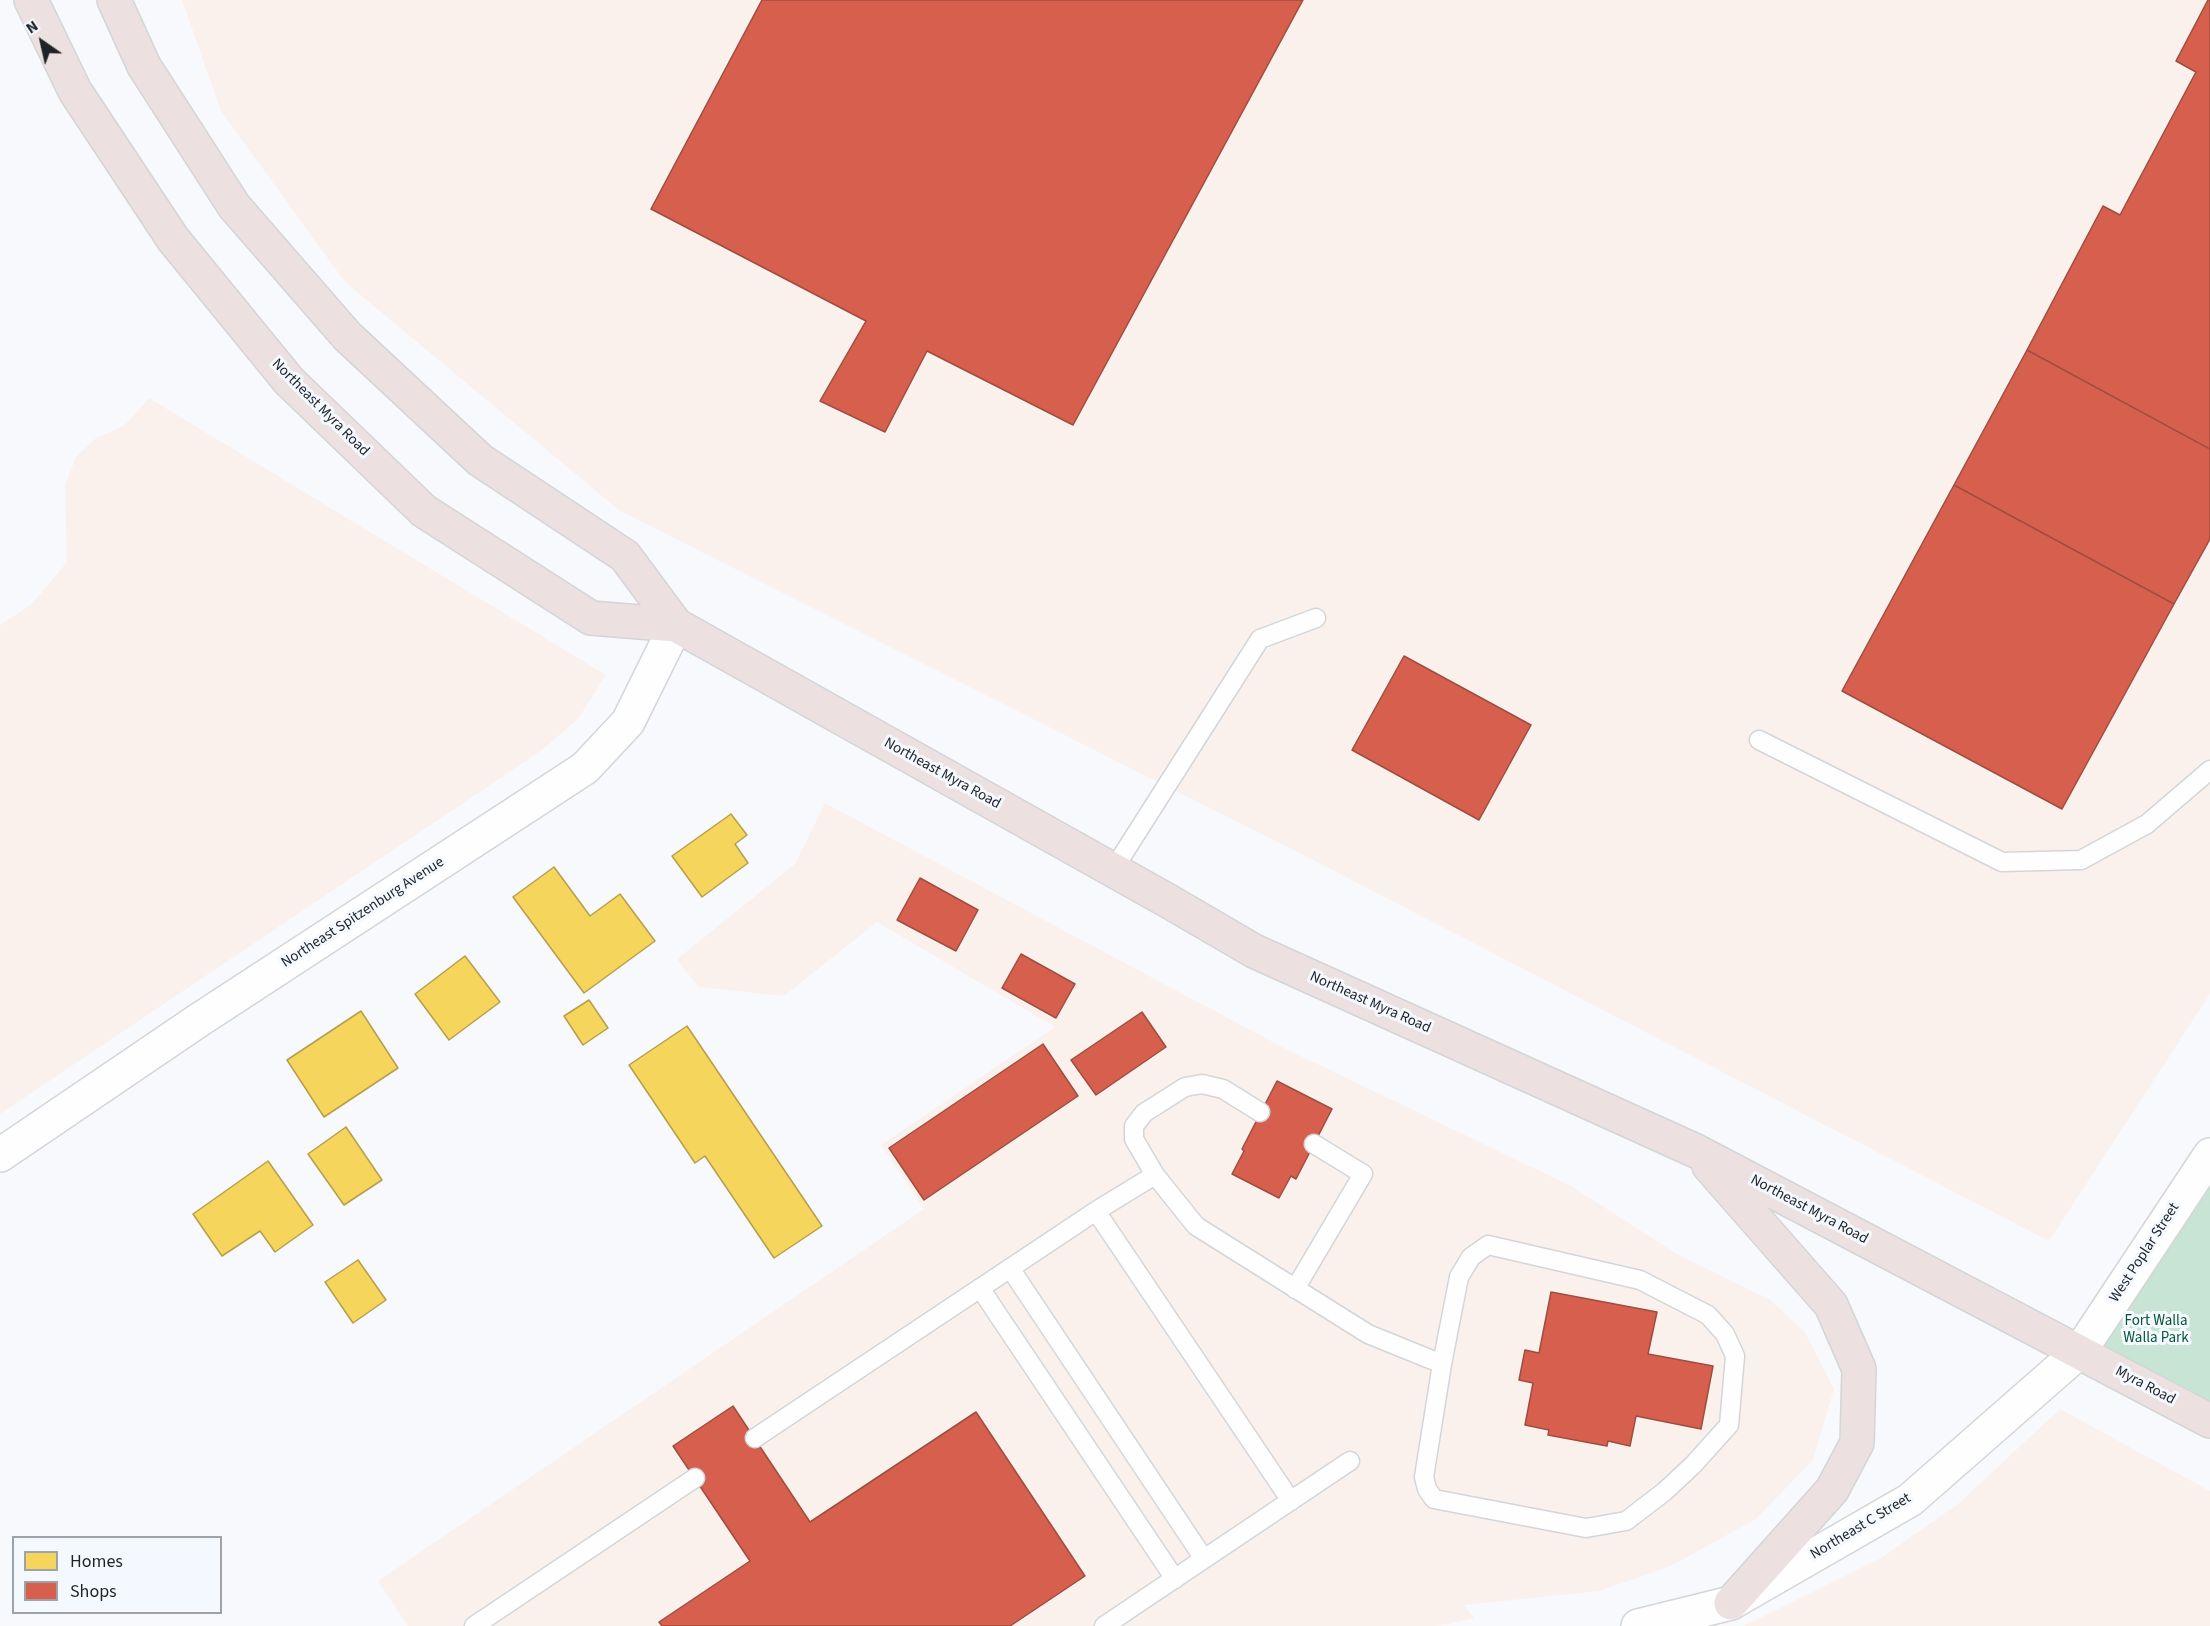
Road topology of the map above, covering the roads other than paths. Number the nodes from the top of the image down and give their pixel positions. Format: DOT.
graph roads {
  1 [pos="31,0"];
  2 [pos="114,0"];
  3 [pos="1316,618"];
  4 [pos="676,625"];
  5 [pos="1758,741"];
  6 [pos="2210,770"];
  7 [pos="1113,870"];
  8 [pos="1260,1112"];
  9 [pos="1314,1144"];
  10 [pos="1696,1151"];
  11 [pos="0,1155"];
  12 [pos="2210,1155"];
  13 [pos="1155,1175"];
  14 [pos="1096,1211"];
  15 [pos="1010,1268"];
  16 [pos="980,1288"];
  17 [pos="1295,1288"];
  18 [pos="2080,1351"];
  19 [pos="1442,1364"];
  20 [pos="2210,1421"];
  21 [pos="755,1438"];
  22 [pos="1350,1461"];
  23 [pos="695,1478"];
  24 [pos="1291,1501"];
  25 [pos="1204,1559"];
  26 [pos="1175,1579"];
  27 [pos="1731,1603"];
  28 [pos="474,1626"];
  29 [pos="1104,1626"];
  30 [pos="1638,1626"];
  1 -- 4 [label="highway, Northeast Myra Road"];
  2 -- 4 [label="highway, Northeast Myra Road"];
  3 -- 7 [label="lane"];
  4 -- 7 [label="highway, Northeast Myra Road"];
  4 -- 11 [label="street, Northeast Spitzenburg Avenue"];
  5 -- 6 [label="lane"];
  7 -- 10 [label="highway, Northeast Myra Road"];
  8 -- 13 [label="lane"];
  9 -- 17 [label="lane"];
  10 -- 18 [label="highway, Northeast Myra Road"];
  10 -- 27 [label="highway"];
  12 -- 18 [label="street, West Poplar Street"];
  13 -- 14 [label="lane"];
  13 -- 17 [label="lane"];
  14 -- 15 [label="lane"];
  14 -- 24 [label="lane"];
  15 -- 16 [label="lane"];
  15 -- 25 [label="lane"];
  16 -- 21 [label="lane"];
  16 -- 26 [label="lane"];
  17 -- 19 [label="lane"];
  18 -- 20 [label="highway, Myra Road"];
  18 -- 27 [label="street, Northeast C Street"];
  19 -- 19 [label="lane"];
  22 -- 24 [label="lane"];
  23 -- 28 [label="lane"];
  24 -- 25 [label="lane"];
  25 -- 26 [label="lane"];
  26 -- 29 [label="lane"];
  27 -- 30 [label="street, Northeast C Street"];
}
